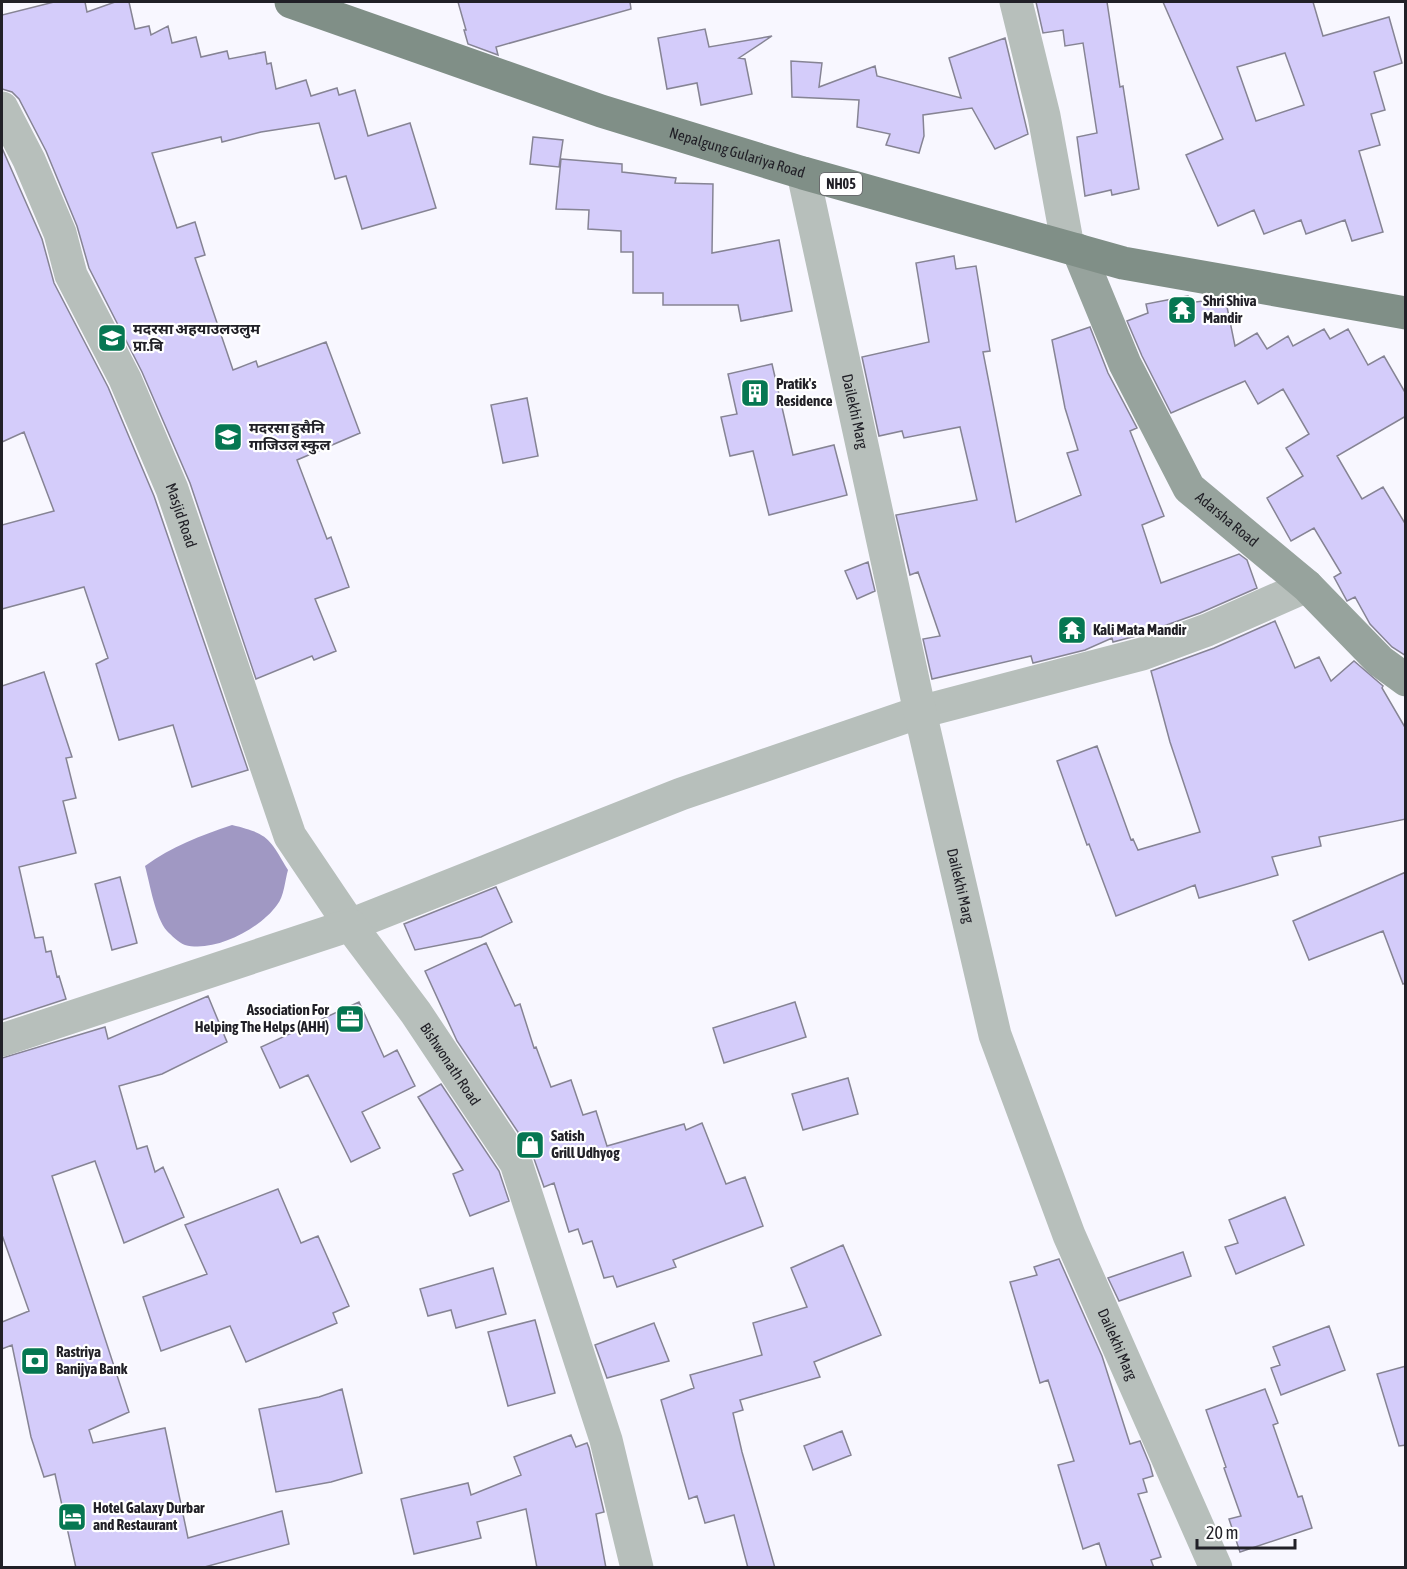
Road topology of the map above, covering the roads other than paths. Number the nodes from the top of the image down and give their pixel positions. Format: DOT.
graph roads {
  1 [pos="291,2"];
  2 [pos="1016,2"];
  3 [pos="2,108"];
  4 [pos="803,173"];
  5 [pos="1073,248"];
  6 [pos="1406,313"];
  7 [pos="1307,586"];
  8 [pos="1406,680"];
  9 [pos="920,712"];
  10 [pos="350,925"];
  11 [pos="2,1040"];
  12 [pos="637,1568"];
  13 [pos="1215,1568"];
  1 -- 4 [label="main road, Nepalgung Gulariya Road / NH05"];
  2 -- 5 [label="street"];
  3 -- 10 [label="street, Masjid Road"];
  4 -- 5 [label="main road, Nepalgung Gulariya Road / NH05"];
  4 -- 9 [label="street, Dailekhi Marg"];
  5 -- 6 [label="main road, Nepalgung Gulariya Road / NH05"];
  5 -- 7 [label="main road, Adarsha Road"];
  7 -- 8 [label="main road, Adarsha Road"];
  7 -- 9 [label="street"];
  9 -- 10 [label="street"];
  9 -- 13 [label="street, Dailekhi Marg"];
  10 -- 11 [label="street"];
  10 -- 12 [label="street, Bishwonath Road"];
}
